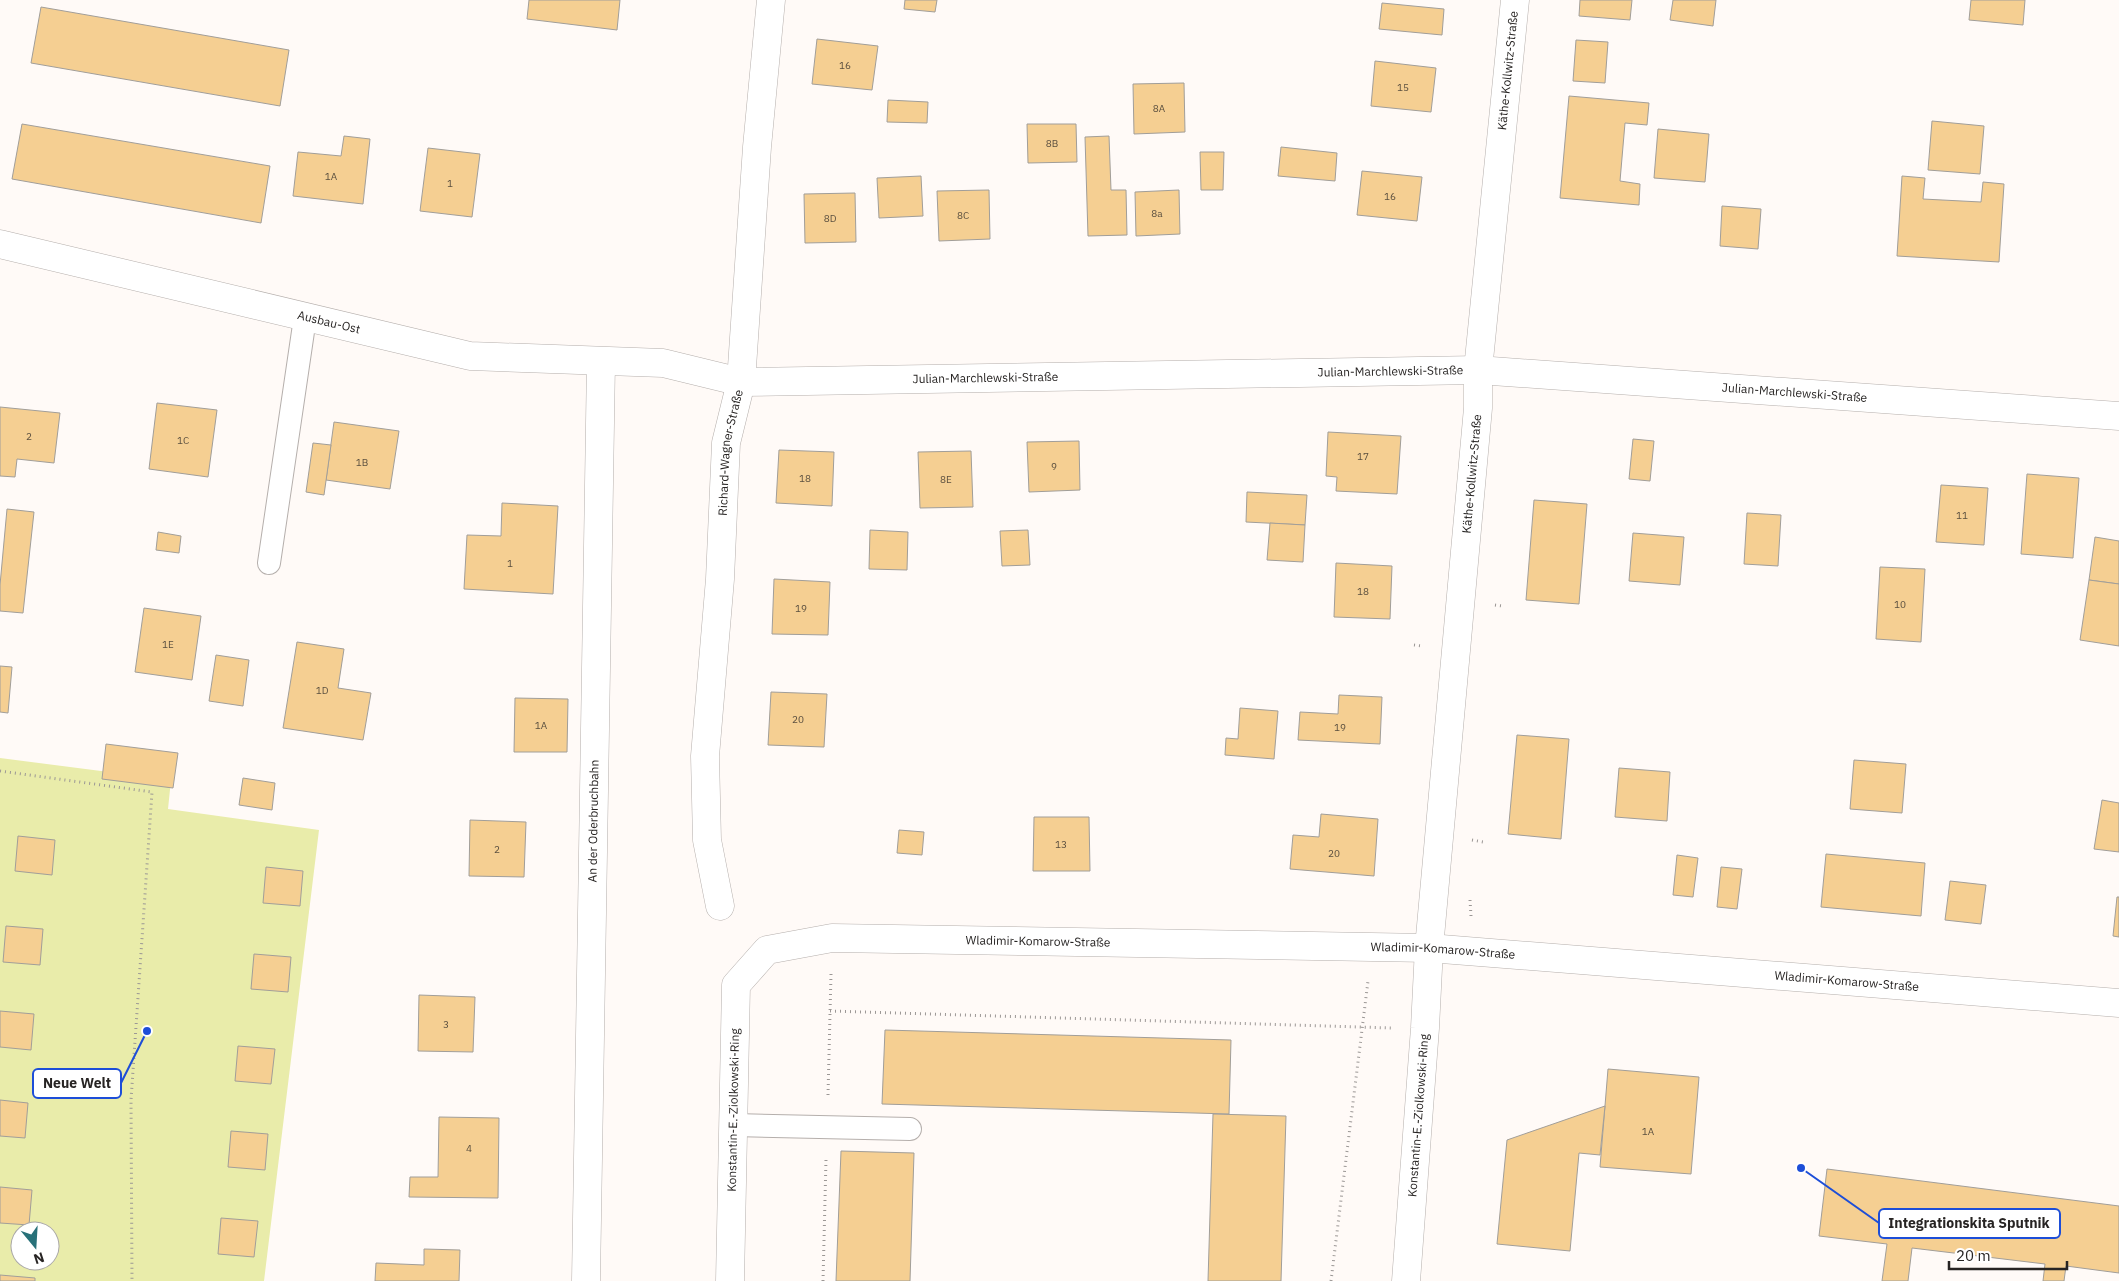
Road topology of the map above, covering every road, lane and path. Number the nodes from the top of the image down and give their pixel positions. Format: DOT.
graph roads {
  1 [pos="771,0"];
  2 [pos="1515,0"];
  3 [pos="0,244"];
  4 [pos="306,318"];
  5 [pos="601,362"];
  6 [pos="663,363"];
  7 [pos="1478,370"];
  8 [pos="741,382"];
  9 [pos="2119,416"];
  10 [pos="269,563"];
  11 [pos="0,771"];
  12 [pos="1470,899"];
  13 [pos="720,906"];
  14 [pos="1471,918"];
  15 [pos="1373,948"];
  16 [pos="1429,948"];
  17 [pos="767,950"];
  18 [pos="2119,1003"];
  19 [pos="830,1011"];
  20 [pos="1362,1028"];
  21 [pos="1425,1028"];
  22 [pos="734,1125"];
  23 [pos="910,1129"];
  24 [pos="132,1281"];
  25 [pos="586,1281"];
  26 [pos="730,1281"];
  27 [pos="1331,1281"];
  28 [pos="1406,1281"];
  1 -- 8 [label="street, Richard-Wagner-Straße"];
  2 -- 7 [label="street, Käthe-Kollwitz-Straße"];
  3 -- 4 [label="street, Ausbau-Ost"];
  4 -- 5 [label="street, Ausbau-Ost"];
  4 -- 10 [label="lane"];
  5 -- 6 [label="street, Ausbau-Ost"];
  5 -- 25 [label="street, An der Oderbruchbahn"];
  6 -- 8 [label="street, Julian-Marchlewski-Straße"];
  7 -- 8 [label="street, Julian-Marchlewski-Straße"];
  7 -- 9 [label="street, Julian-Marchlewski-Straße"];
  7 -- 16 [label="street, Käthe-Kollwitz-Straße"];
  8 -- 13 [label="street, Richard-Wagner-Straße"];
  11 -- 24 [label="path"];
  12 -- 14 [label="path"];
  15 -- 16 [label="street, Wladimir-Komarow-Straße"];
  15 -- 17 [label="street, Wladimir-Komarow-Straße"];
  15 -- 20 [label="path"];
  16 -- 18 [label="street, Wladimir-Komarow-Straße"];
  16 -- 21 [label="street, Konstantin-E.-Ziolkowski-Ring"];
  17 -- 22 [label="street, Konstantin-E.-Ziolkowski-Ring"];
  19 -- 20 [label="path"];
  20 -- 21 [label="path"];
  20 -- 27 [label="path"];
  21 -- 28 [label="street, Konstantin-E.-Ziolkowski-Ring"];
  22 -- 23 [label="lane"];
  22 -- 26 [label="street, Konstantin-E.-Ziolkowski-Ring"];
}
